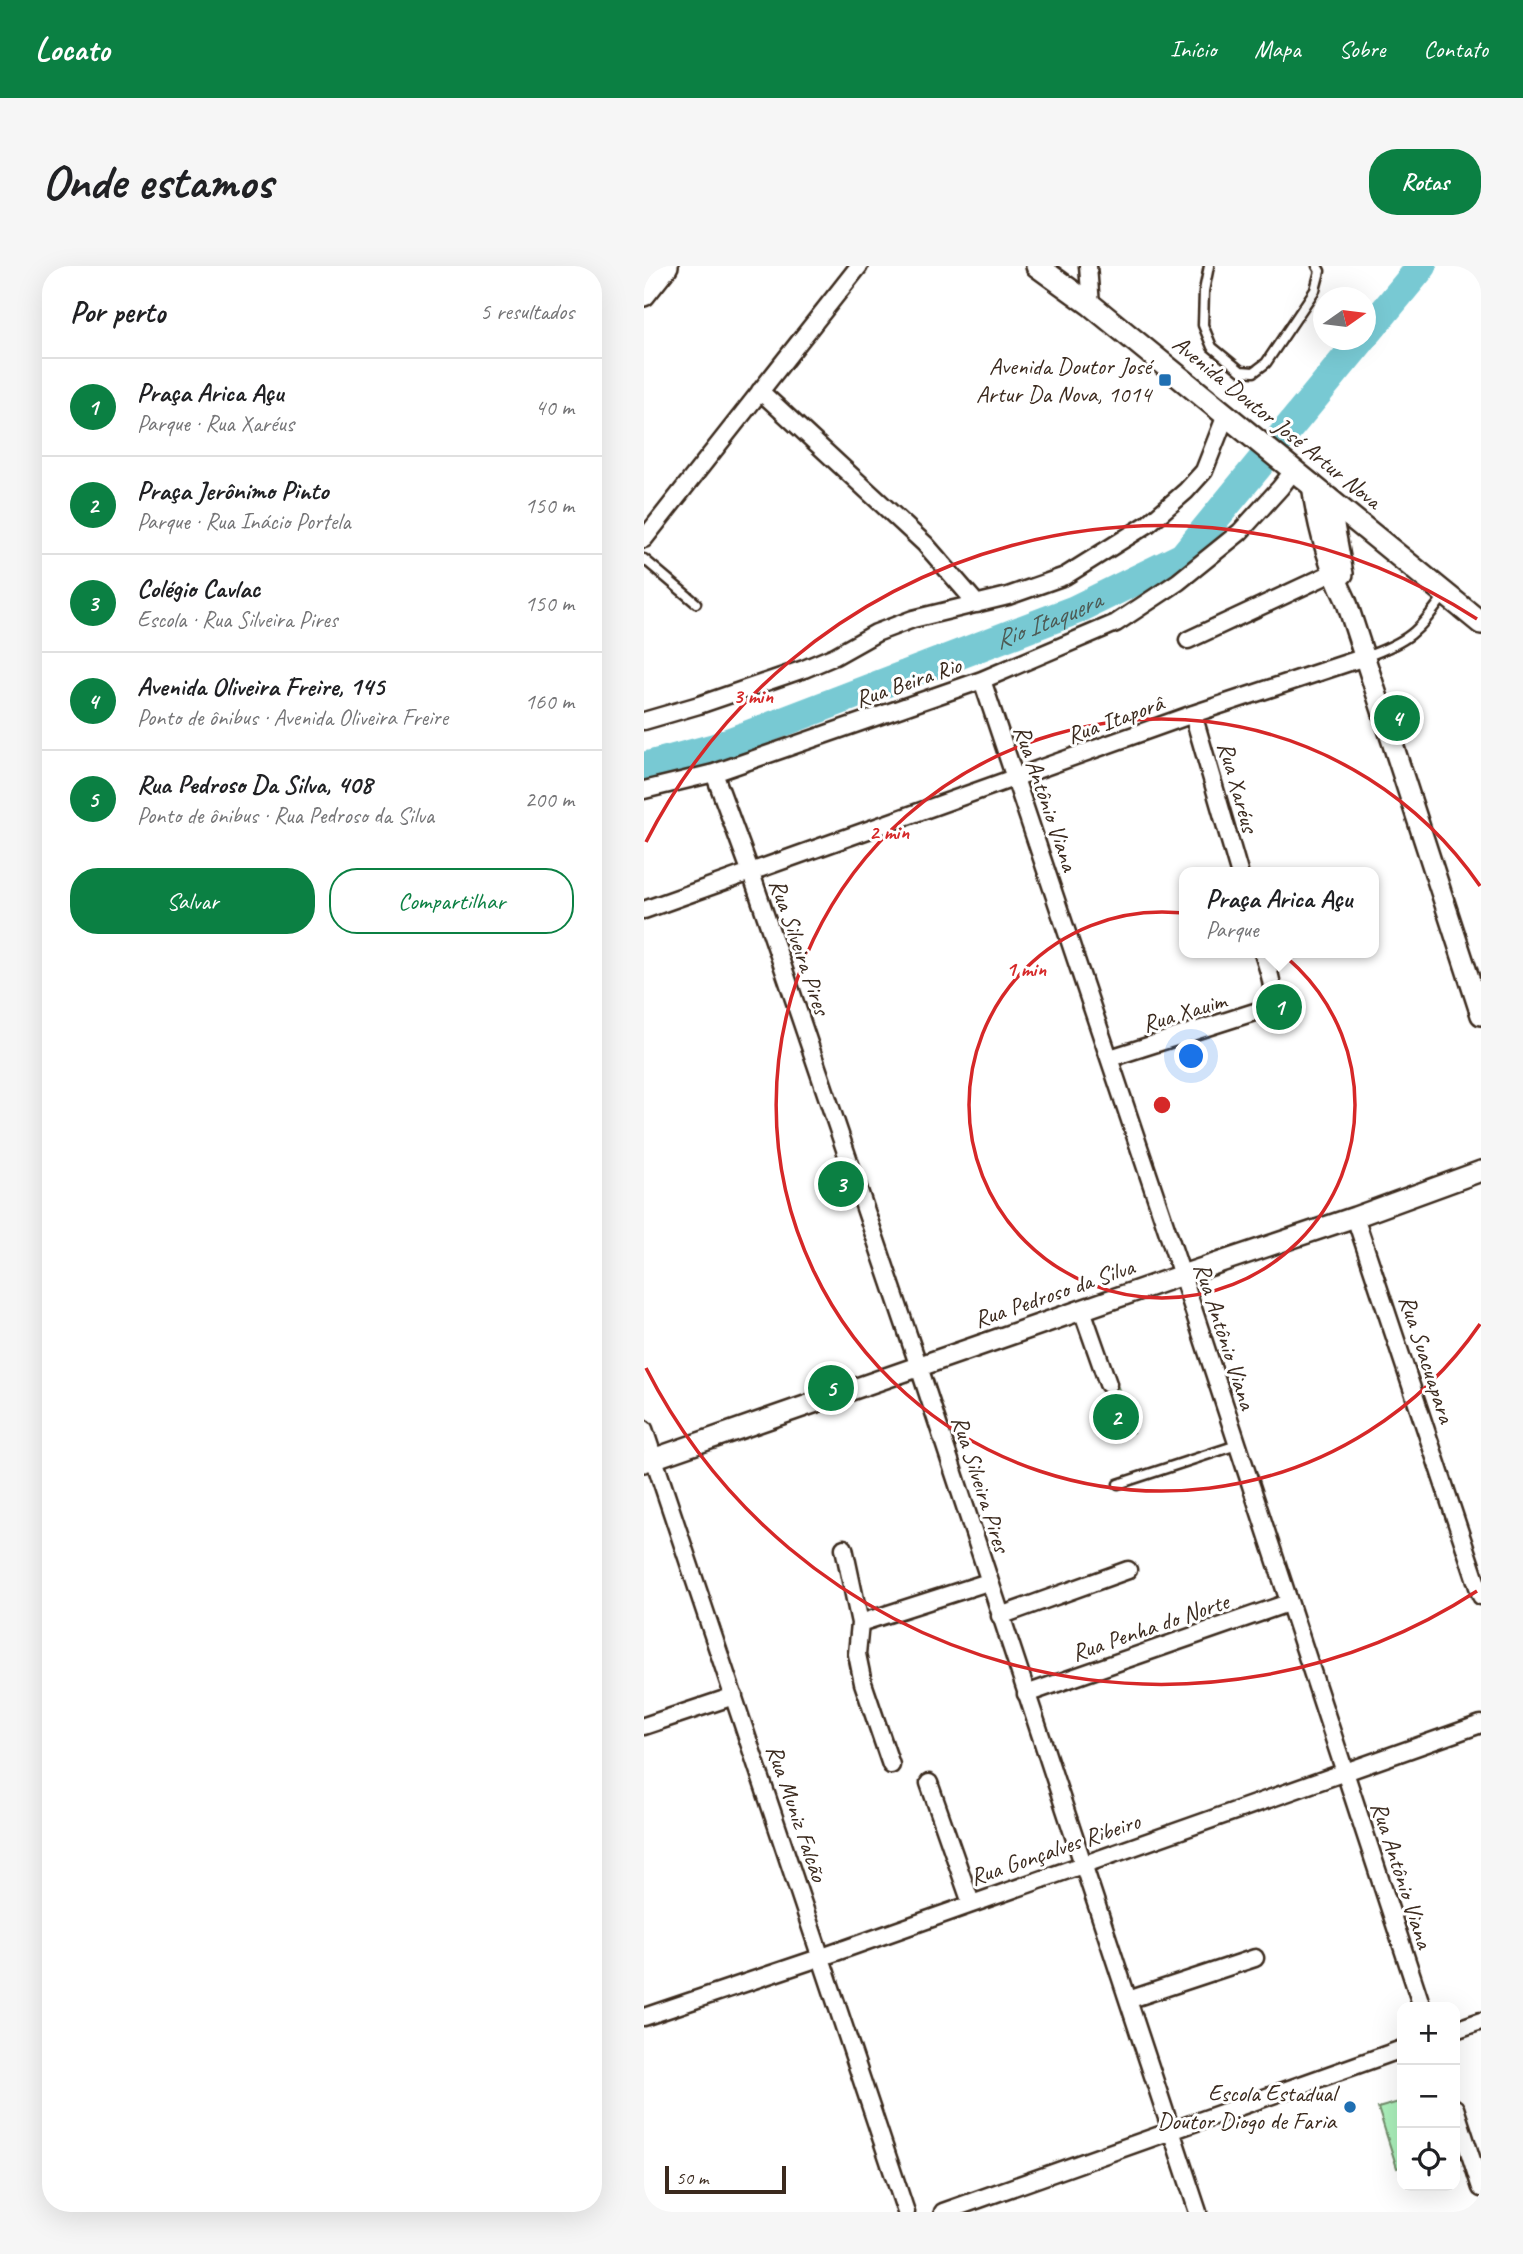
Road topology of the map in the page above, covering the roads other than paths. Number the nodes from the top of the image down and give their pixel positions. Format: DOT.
graph roads {
  1 [pos="667,266"];
  2 [pos="859,266"];
  3 [pos="1037,266"];
  4 [pos="1088,266"];
  5 [pos="1209,266"];
  6 [pos="1317,266"];
  7 [pos="644,295"];
  8 [pos="1091,305"];
  9 [pos="760,391"];
  10 [pos="1226,415"];
  11 [pos="1290,467"];
  12 [pos="1311,484"];
  13 [pos="1329,498"];
  14 [pos="644,539"];
  15 [pos="644,559"];
  16 [pos="1332,573"];
  17 [pos="1446,594"];
  18 [pos="1346,600"];
  19 [pos="696,603"];
  20 [pos="977,604"];
  21 [pos="1481,623"];
  22 [pos="1188,640"];
  23 [pos="1365,657"];
  24 [pos="982,680"];
  25 [pos="1193,715"];
  26 [pos="644,721"];
  27 [pos="714,773"];
  28 [pos="1016,779"];
  29 [pos="644,790"];
  30 [pos="1238,867"];
  31 [pos="751,873"];
  32 [pos="644,910"];
  33 [pos="1264,958"];
  34 [pos="1481,1015"];
  35 [pos="1110,1058"];
  36 [pos="1481,1171"];
  37 [pos="1355,1217"];
  38 [pos="1182,1275"];
  39 [pos="1082,1310"];
  40 [pos="919,1367"];
  41 [pos="1108,1384"];
  42 [pos="644,1429"];
  43 [pos="1237,1445"];
  44 [pos="649,1460"];
  45 [pos="1118,1484"];
  46 [pos="844,1548"];
  47 [pos="1128,1570"];
  48 [pos="988,1581"];
  49 [pos="1481,1596"];
  50 [pos="1288,1603"];
  51 [pos="1000,1616"];
  52 [pos="860,1623"];
  53 [pos="1026,1694"];
  54 [pos="733,1696"];
  55 [pos="1481,1724"];
  56 [pos="644,1726"];
  57 [pos="891,1765"];
  58 [pos="1345,1772"];
  59 [pos="929,1783"];
  60 [pos="1083,1864"];
  61 [pos="971,1903"];
  62 [pos="822,1957"];
  63 [pos="1255,1958"];
  64 [pos="1128,2000"];
  65 [pos="1420,2002"];
  66 [pos="644,2017"];
  67 [pos="1481,2021"];
  68 [pos="1460,2028"];
  69 [pos="1397,2051"];
  70 [pos="1460,2123"];
  71 [pos="1170,2130"];
  72 [pos="1481,2188"];
  73 [pos="906,2212"];
  74 [pos="943,2212"];
  75 [pos="1198,2212"];
  1 -- 7 [label="main road"];
  2 -- 9 [label="street"];
  3 -- 8 [label="main road, Avenida Doutor José Artur Nova"];
  4 -- 8 [label="street"];
  5 -- 6 [label="lane"];
  8 -- 10 [label="main road, Avenida Doutor José Artur Nova"];
  9 -- 14 [label="street"];
  9 -- 20 [label="street"];
  10 -- 11 [label="main road, Avenida Doutor José Artur Nova"];
  10 -- 20 [label="street"];
  11 -- 12 [label="main road, Avenida Doutor José Artur Nova"];
  11 -- 24 [label="street, Rua Beira Rio"];
  12 -- 13 [label="main road, Avenida Doutor José Artur Nova"];
  12 -- 16 [label="street"];
  13 -- 17 [label="main road, Avenida Doutor José Artur Nova"];
  13 -- 18 [label="street"];
  15 -- 19 [label="lane"];
  16 -- 18 [label="street"];
  16 -- 22 [label="street"];
  17 -- 21 [label="main road, Avenida Doutor José Artur Nova"];
  17 -- 23 [label="lane"];
  18 -- 23 [label="street"];
  20 -- 26 [label="street"];
  23 -- 25 [label="street, Rua Itaporâ"];
  23 -- 34 [label="street"];
  24 -- 27 [label="street, Rua Beira Rio"];
  24 -- 28 [label="street, Rua Antônio Viana"];
  25 -- 28 [label="street, Rua Itaporâ"];
  25 -- 30 [label="street, Rua Xaréus"];
  27 -- 29 [label="street, Rua Beira Rio"];
  27 -- 31 [label="street, Rua Silveira Pires"];
  28 -- 31 [label="street, Rua Itaporâ"];
  28 -- 35 [label="street, Rua Antônio Viana"];
  31 -- 32 [label="street, Rua Itaporâ"];
  31 -- 40 [label="street, Rua Silveira Pires"];
  33 -- 35 [label="street, Rua Xauim"];
  35 -- 38 [label="street, Rua Antônio Viana"];
  36 -- 37 [label="street, Rua Pedroso da Silva"];
  37 -- 38 [label="street, Rua Pedroso da Silva"];
  37 -- 49 [label="street, Rua Suacuapara"];
  38 -- 39 [label="street, Rua Pedroso da Silva"];
  38 -- 43 [label="street, Rua Antônio Viana"];
  39 -- 40 [label="street, Rua Pedroso da Silva"];
  39 -- 41 [label="street"];
  40 -- 44 [label="street, Rua Pedroso da Silva"];
  40 -- 48 [label="street, Rua Silveira Pires"];
  42 -- 44 [label="street, Rua Muniz Falcão"];
  43 -- 45 [label="lane"];
  43 -- 50 [label="street, Rua Antônio Viana"];
  44 -- 54 [label="street, Rua Muniz Falcão"];
  46 -- 52 [label="street"];
  47 -- 51 [label="street"];
  48 -- 51 [label="street, Rua Silveira Pires"];
  48 -- 52 [label="street"];
  50 -- 53 [label="street, Rua Penha do Norte"];
  50 -- 58 [label="street, Rua Antônio Viana"];
  51 -- 53 [label="street, Rua Silveira Pires"];
  52 -- 57 [label="street"];
  53 -- 60 [label="street, Rua Silveira Pires"];
  54 -- 56 [label="street"];
  54 -- 62 [label="street, Rua Muniz Falcão"];
  55 -- 58 [label="street, Rua Gonçalves Ribeiro"];
  58 -- 60 [label="street, Rua Gonçalves Ribeiro"];
  58 -- 65 [label="street, Rua Antônio Viana"];
  59 -- 61 [label="street"];
  60 -- 61 [label="street, Rua Gonçalves Ribeiro"];
  60 -- 64 [label="street, Rua Silveira Pires"];
  61 -- 62 [label="street, Rua Gonçalves Ribeiro"];
  62 -- 66 [label="street, Rua Gonçalves Ribeiro"];
  62 -- 73 [label="street, Rua Muniz Falcão"];
  63 -- 64 [label="street"];
  64 -- 71 [label="street, Rua Silveira Pires"];
  67 -- 68 [label="street"];
  69 -- 71 [label="street"];
  70 -- 72 [label="street"];
  71 -- 74 [label="street"];
  71 -- 75 [label="street, Rua Silveira Pires"];
}
